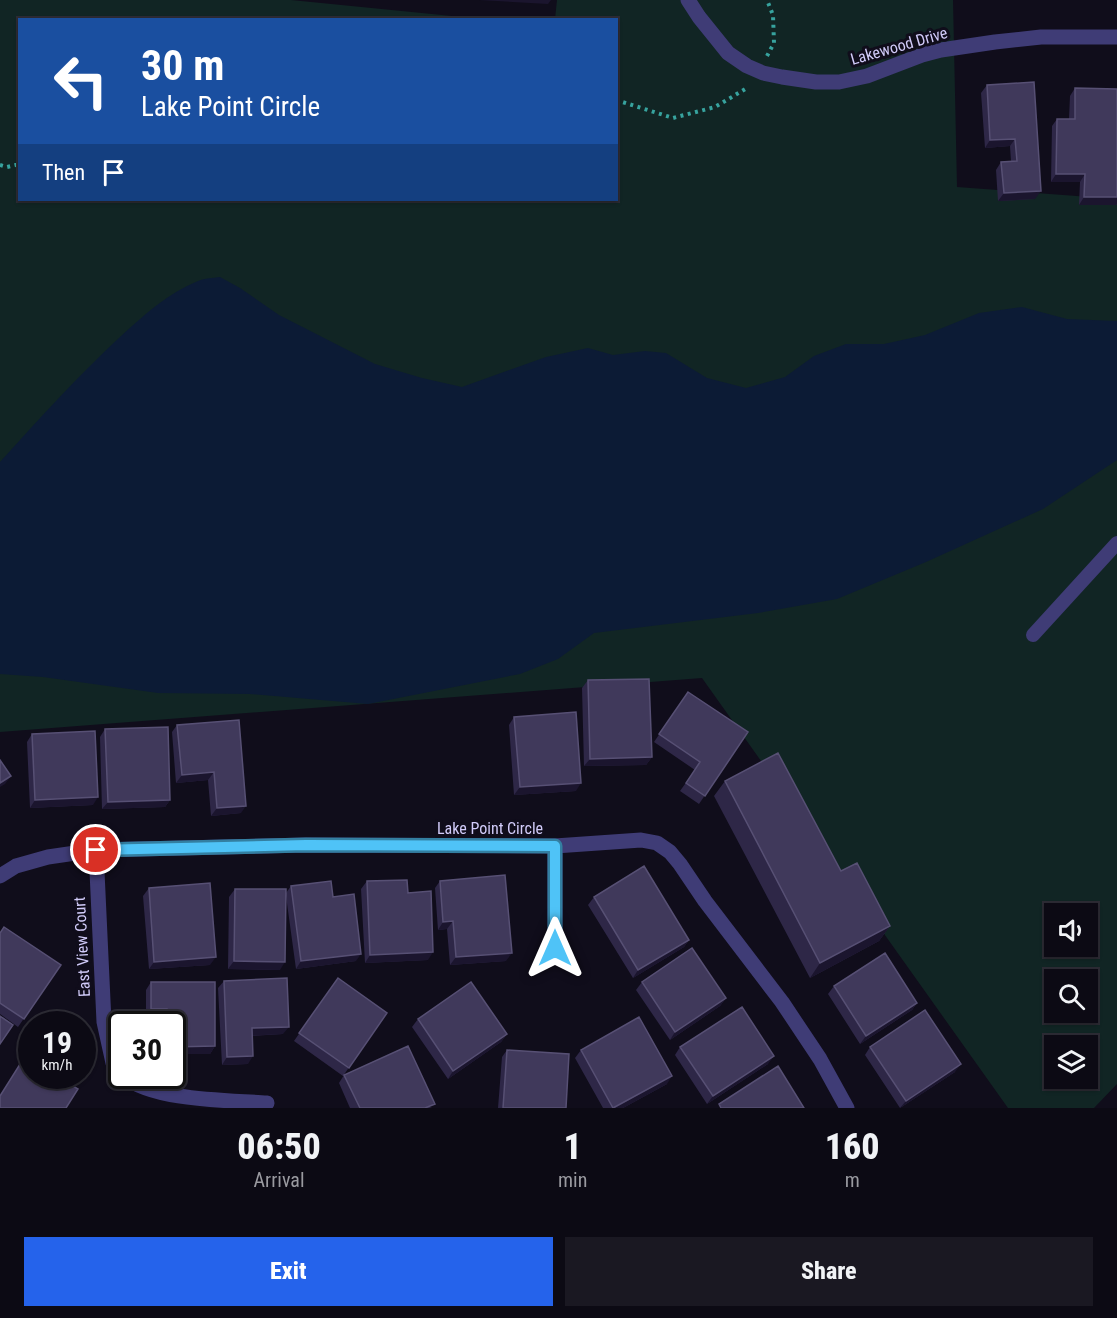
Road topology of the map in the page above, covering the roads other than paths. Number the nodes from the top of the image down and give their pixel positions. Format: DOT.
graph roads {
  1 [pos="688,0"];
  2 [pos="1117,37"];
  3 [pos="1117,543"];
  4 [pos="1033,635"];
  5 [pos="555,846"];
  6 [pos="96,850"];
  7 [pos="0,876"];
  8 [pos="555,948"];
  9 [pos="108,1040"];
  10 [pos="145,1089"];
  11 [pos="267,1103"];
  12 [pos="847,1108"];
  1 -- 2 [label="street, Lakewood Drive"];
  3 -- 4 [label="lane"];
  5 -- 6 [label="street, Lake Point Circle"];
  5 -- 8 [label="street"];
  5 -- 12 [label="street, Lake Point Circle"];
  6 -- 7 [label="street, Lake Point Circle"];
  6 -- 9 [label="street, East View Court"];
  10 -- 11 [label="street, East View Court"];
}
